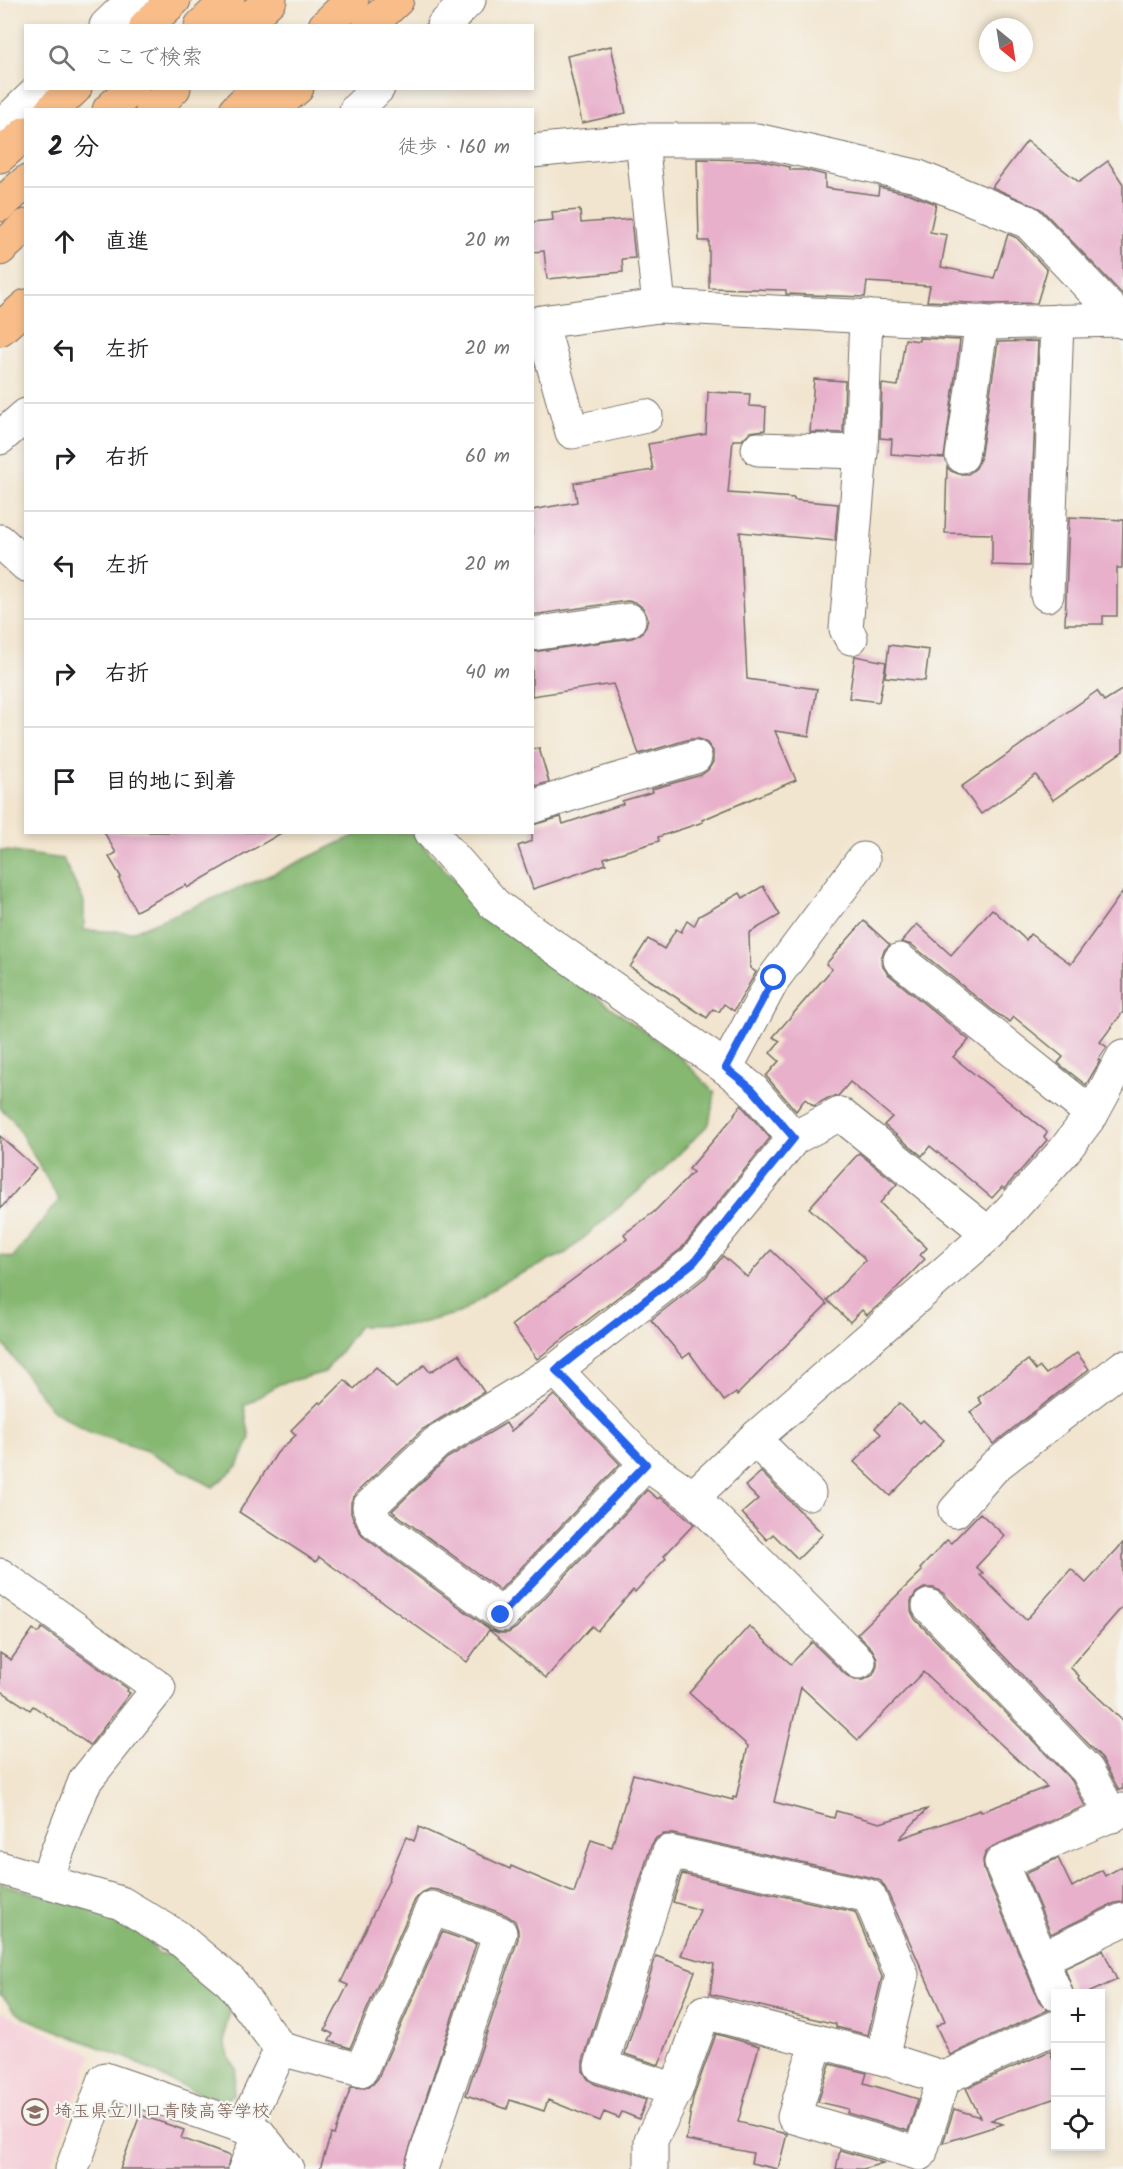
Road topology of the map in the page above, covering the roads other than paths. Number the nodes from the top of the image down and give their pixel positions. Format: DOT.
graph roads {
  1 [pos="133,0"];
  2 [pos="140,0"];
  3 [pos="174,0"];
  4 [pos="228,0"];
  5 [pos="270,0"];
  6 [pos="352,0"];
  7 [pos="382,0"];
  8 [pos="397,0"];
  9 [pos="469,0"];
  10 [pos="108,24"];
  11 [pos="139,24"];
  12 [pos="148,24"];
  13 [pos="203,24"];
  14 [pos="244,24"];
  15 [pos="327,24"];
  16 [pos="357,24"];
  17 [pos="371,24"];
  18 [pos="445,24"];
  19 [pos="39,90"];
  20 [pos="73,90"];
  21 [pos="130,90"];
  22 [pos="172,90"];
  23 [pos="257,90"];
  24 [pos="288,90"];
  25 [pos="295,90"];
  26 [pos="376,90"];
  27 [pos="54,108"];
  28 [pos="111,108"];
  29 [pos="154,108"];
  30 [pos="239,108"];
  31 [pos="272,108"];
  32 [pos="272,108"];
  33 [pos="358,108"];
  34 [pos="0,128"];
  35 [pos="24,135"];
  36 [pos="642,140"];
  37 [pos="534,151"];
  38 [pos="0,156"];
  39 [pos="24,184"];
  40 [pos="0,204"];
  41 [pos="24,228"];
  42 [pos="0,249"];
  43 [pos="659,306"];
  44 [pos="866,316"];
  45 [pos="18,318"];
  46 [pos="1056,321"];
  47 [pos="1122,321"];
  48 [pos="982,322"];
  49 [pos="0,351"];
  50 [pos="646,416"];
  51 [pos="24,417"];
  52 [pos="0,438"];
  53 [pos="758,449"];
  54 [pos="861,452"];
  55 [pos="962,456"];
  56 [pos="0,541"];
  57 [pos="24,563"];
  58 [pos="1047,595"];
  59 [pos="629,620"];
  60 [pos="534,634"];
  61 [pos="851,638"];
  62 [pos="695,757"];
  63 [pos="534,806"];
  64 [pos="442,835"];
  65 [pos="862,859"];
  66 [pos="900,960"];
  67 [pos="1123,1058"];
  68 [pos="726,1068"];
  69 [pos="1092,1114"];
  70 [pos="794,1138"];
  71 [pos="989,1234"];
  72 [pos="1123,1367"];
  73 [pos="556,1370"];
  74 [pos="754,1439"];
  75 [pos="646,1464"];
  76 [pos="809,1493"];
  77 [pos="693,1497"];
  78 [pos="955,1511"];
  79 [pos="0,1575"];
  80 [pos="929,1606"];
  81 [pos="859,1662"];
  82 [pos="1117,1813"];
  83 [pos="0,1868"];
  84 [pos="46,1880"];
  85 [pos="1123,1920"];
  86 [pos="1041,1959"];
  87 [pos="1054,1989"];
  88 [pos="1051,2029"];
  89 [pos="817,2041"];
  90 [pos="281,2049"];
  91 [pos="882,2058"];
  92 [pos="944,2078"];
  93 [pos="676,2090"];
  94 [pos="251,2131"];
  95 [pos="72,2169"];
  96 [pos="245,2169"];
  97 [pos="287,2169"];
  98 [pos="422,2169"];
  99 [pos="651,2169"];
  1 -- 10 [label="street"];
  2 -- 11 [label="street"];
  3 -- 12 [label="highway"];
  4 -- 13 [label="highway"];
  5 -- 14 [label="highway"];
  6 -- 15 [label="highway"];
  7 -- 16 [label="highway"];
  8 -- 17 [label="highway"];
  9 -- 18 [label="street"];
  19 -- 34 [label="street"];
  20 -- 27 [label="highway"];
  21 -- 28 [label="highway"];
  22 -- 29 [label="highway"];
  23 -- 30 [label="highway"];
  24 -- 31 [label="highway"];
  25 -- 32 [label="highway"];
  26 -- 33 [label="street"];
  35 -- 38 [label="highway"];
  36 -- 37 [label="street"];
  36 -- 43 [label="street"];
  36 -- 47 [label="street"];
  39 -- 40 [label="highway"];
  41 -- 42 [label="highway"];
  43 -- 44 [label="street"];
  43 -- 50 [label="street"];
  44 -- 48 [label="street"];
  44 -- 54 [label="street"];
  45 -- 49 [label="highway"];
  46 -- 47 [label="street"];
  46 -- 48 [label="street"];
  46 -- 58 [label="street"];
  48 -- 55 [label="street"];
  51 -- 52 [label="street"];
  53 -- 54 [label="street"];
  54 -- 61 [label="street"];
  56 -- 57 [label="street"];
  59 -- 60 [label="street"];
  62 -- 63 [label="street"];
  64 -- 68 [label="street"];
  65 -- 68 [label="street"];
  66 -- 69 [label="street"];
  67 -- 69 [label="street"];
  68 -- 70 [label="street"];
  69 -- 71 [label="street"];
  70 -- 71 [label="street"];
  70 -- 73 [label="street"];
  71 -- 74 [label="street"];
  72 -- 78 [label="street"];
  73 -- 75 [label="street"];
  73 -- 75 [label="street"];
  74 -- 76 [label="street"];
  74 -- 77 [label="street"];
  75 -- 77 [label="street"];
  77 -- 81 [label="street"];
  79 -- 84 [label="street"];
  80 -- 82 [label="street"];
  82 -- 86 [label="street"];
  83 -- 84 [label="street"];
  84 -- 90 [label="street"];
  85 -- 86 [label="street"];
  86 -- 87 [label="street"];
  88 -- 92 [label="street"];
  89 -- 91 [label="street"];
  89 -- 92 [label="street"];
  89 -- 93 [label="street"];
  90 -- 94 [label="street"];
  90 -- 98 [label="street"];
  91 -- 92 [label="street"];
  91 -- 93 [label="street"];
  93 -- 99 [label="street"];
  94 -- 95 [label="street"];
  94 -- 96 [label="street"];
  94 -- 97 [label="street"];
}
